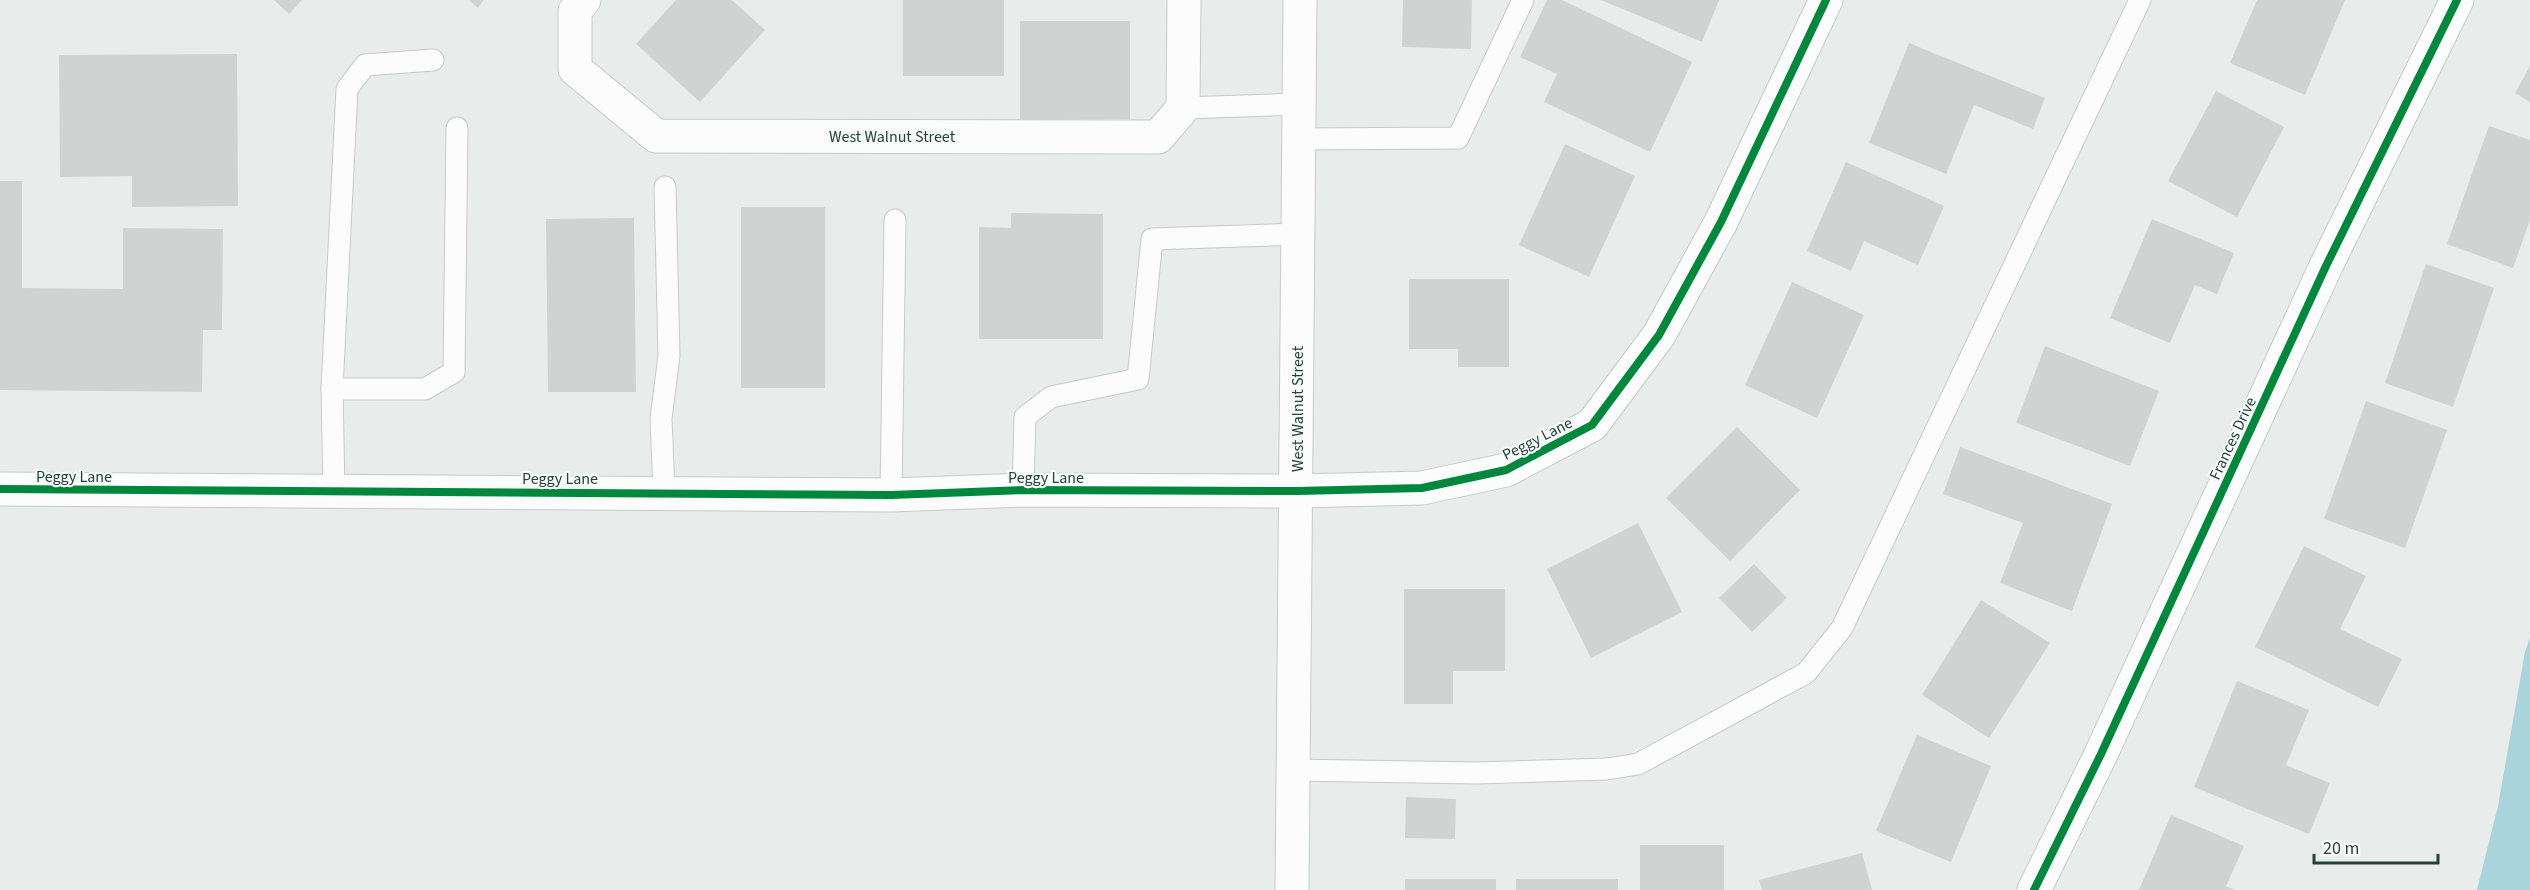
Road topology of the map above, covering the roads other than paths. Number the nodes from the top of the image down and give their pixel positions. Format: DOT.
graph roads {
  1 [pos="584,0"];
  2 [pos="1184,0"];
  3 [pos="1300,0"];
  4 [pos="1523,0"];
  5 [pos="1826,0"];
  6 [pos="2140,0"];
  7 [pos="2457,0"];
  8 [pos="433,60"];
  9 [pos="1299,104"];
  10 [pos="1183,108"];
  11 [pos="457,128"];
  12 [pos="1299,139"];
  13 [pos="665,187"];
  14 [pos="895,220"];
  15 [pos="1299,234"];
  16 [pos="332,389"];
  17 [pos="0,489"];
  18 [pos="1023,490"];
  19 [pos="334,491"];
  20 [pos="1297,491"];
  21 [pos="664,492"];
  22 [pos="891,495"];
  23 [pos="1293,770"];
  24 [pos="1292,890"];
  25 [pos="2034,890"];
  1 -- 10 [label="street, West Walnut Street"];
  2 -- 10 [label="street"];
  3 -- 9 [label="street, West Walnut Street"];
  4 -- 12 [label="lane"];
  5 -- 20 [label="street, Peggy Lane"];
  6 -- 23 [label="lane"];
  7 -- 25 [label="street, Frances Drive"];
  8 -- 16 [label="lane"];
  9 -- 10 [label="lane"];
  9 -- 12 [label="street, West Walnut Street"];
  11 -- 16 [label="lane"];
  12 -- 15 [label="street, West Walnut Street"];
  13 -- 21 [label="lane"];
  14 -- 22 [label="lane"];
  15 -- 18 [label="lane"];
  15 -- 20 [label="street, West Walnut Street"];
  16 -- 19 [label="lane"];
  17 -- 19 [label="street, Peggy Lane"];
  18 -- 20 [label="street, Peggy Lane"];
  18 -- 22 [label="street, Peggy Lane"];
  19 -- 21 [label="street, Peggy Lane"];
  20 -- 23 [label="street, West Walnut Street"];
  21 -- 22 [label="street, Peggy Lane"];
  23 -- 24 [label="street, West Walnut Street"];
}
